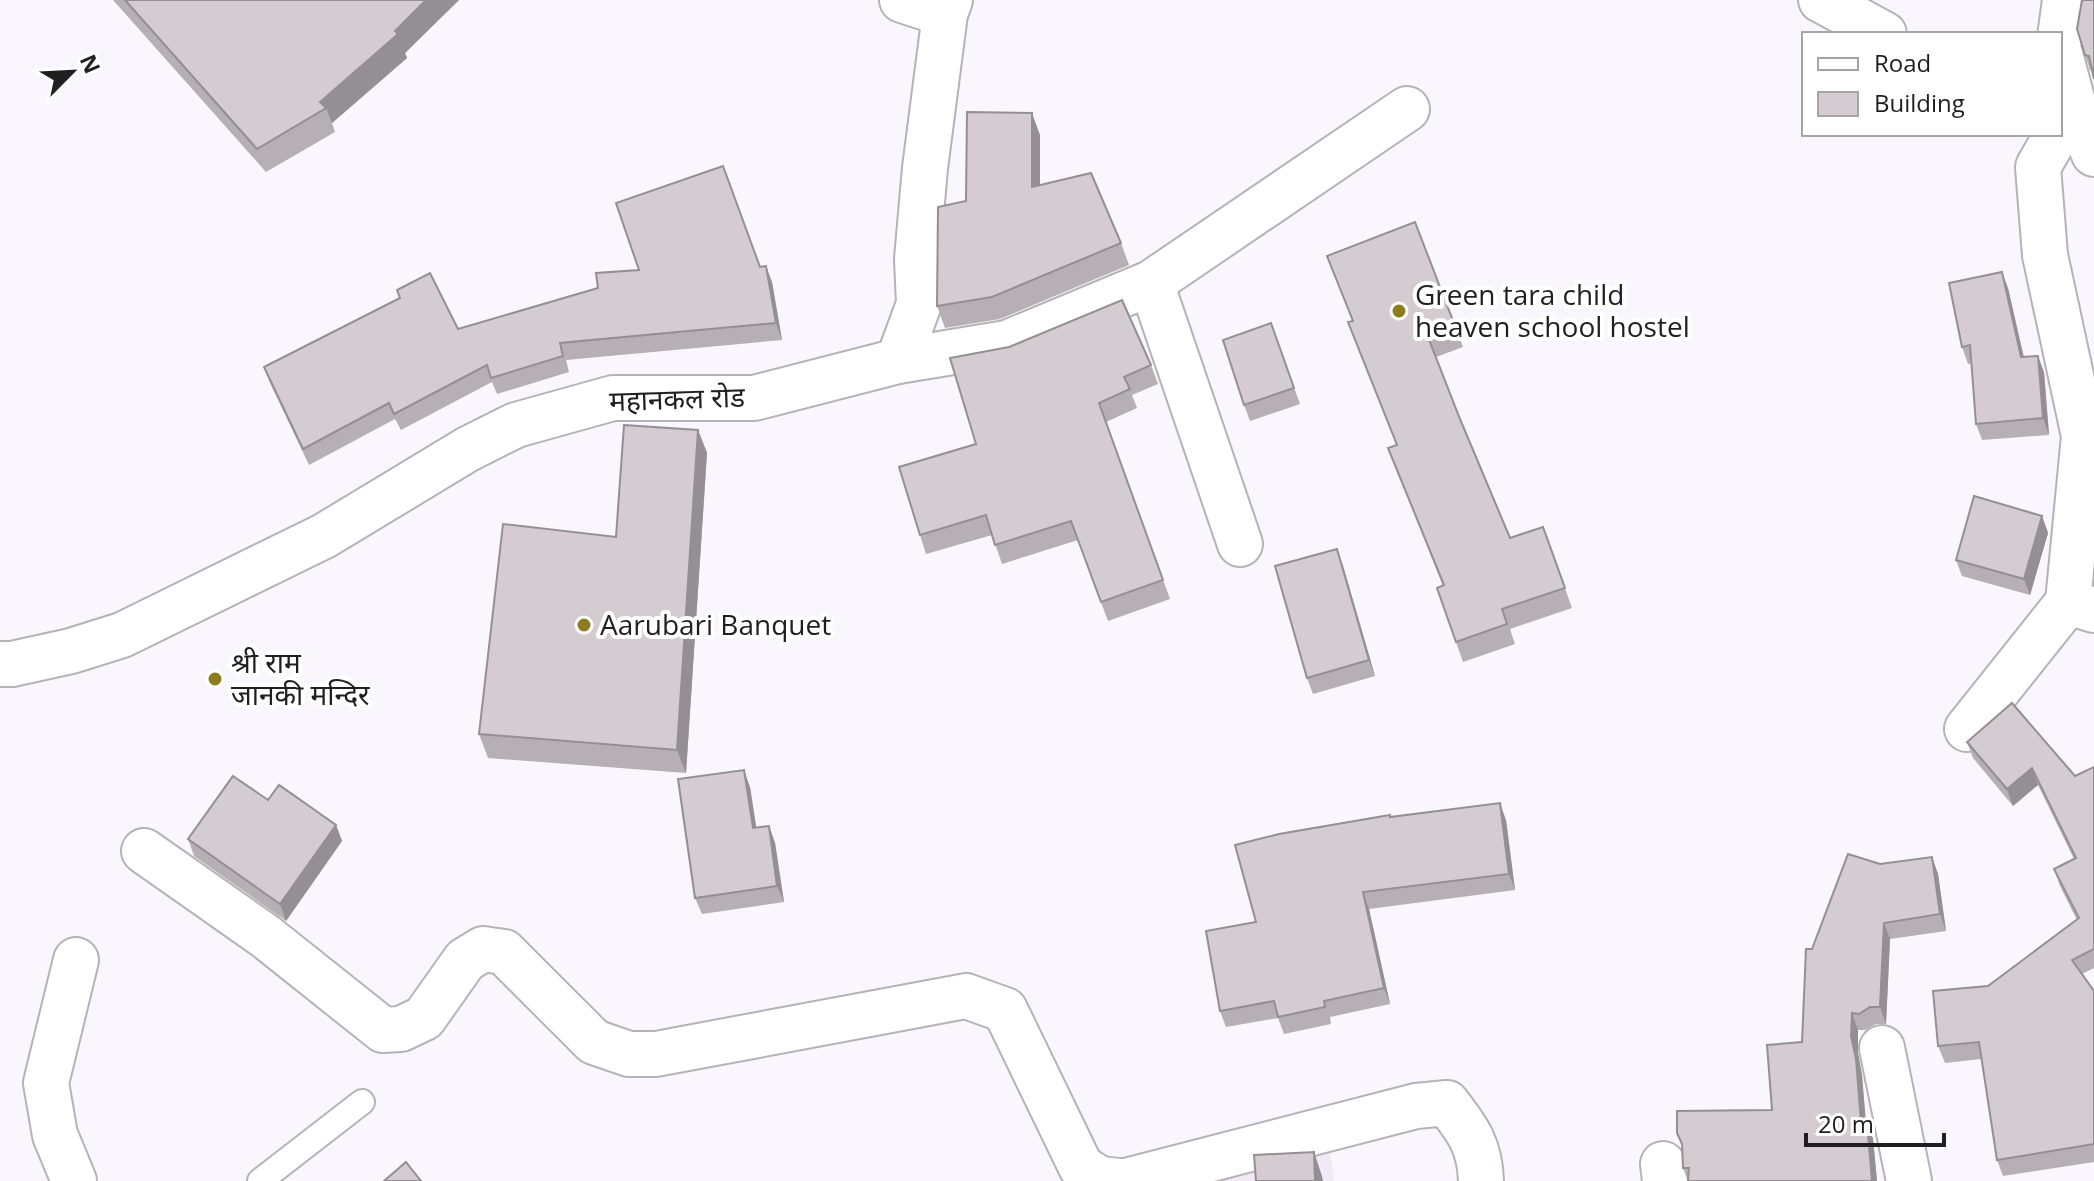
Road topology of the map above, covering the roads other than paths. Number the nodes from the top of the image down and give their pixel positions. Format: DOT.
graph roads {
  1 [pos="902,0"];
  2 [pos="1821,0"];
  3 [pos="2065,0"];
  4 [pos="947,7"];
  5 [pos="1880,32"];
  6 [pos="2061,32"];
  7 [pos="2062,97"];
  8 [pos="1407,109"];
  9 [pos="2063,119"];
  10 [pos="2054,136"];
  11 [pos="2094,154"];
  12 [pos="1151,283"];
  13 [pos="898,361"];
  14 [pos="1240,544"];
  15 [pos="2081,606"];
  16 [pos="0,664"];
  17 [pos="1967,729"];
  18 [pos="144,851"];
  19 [pos="76,960"];
  20 [pos="1882,1048"];
  21 [pos="362,1102"];
  22 [pos="74,1181"];
  23 [pos="260,1181"];
  24 [pos="1119,1181"];
  25 [pos="1126,1181"];
  26 [pos="1481,1181"];
  27 [pos="1909,1181"];
  1 -- 4 [label="street"];
  2 -- 5 [label="street"];
  3 -- 6 [label="street"];
  4 -- 13 [label="street"];
  7 -- 9 [label="street"];
  8 -- 12 [label="street, महानकल रोड"];
  9 -- 11 [label="street"];
  10 -- 15 [label="street"];
  12 -- 13 [label="street, महानकल रोड"];
  12 -- 14 [label="street"];
  13 -- 16 [label="street, महानकल रोड"];
  15 -- 17 [label="street"];
  18 -- 24 [label="street"];
  19 -- 22 [label="street"];
  20 -- 27 [label="street"];
  21 -- 23 [label="lane"];
  25 -- 26 [label="street"];
}
